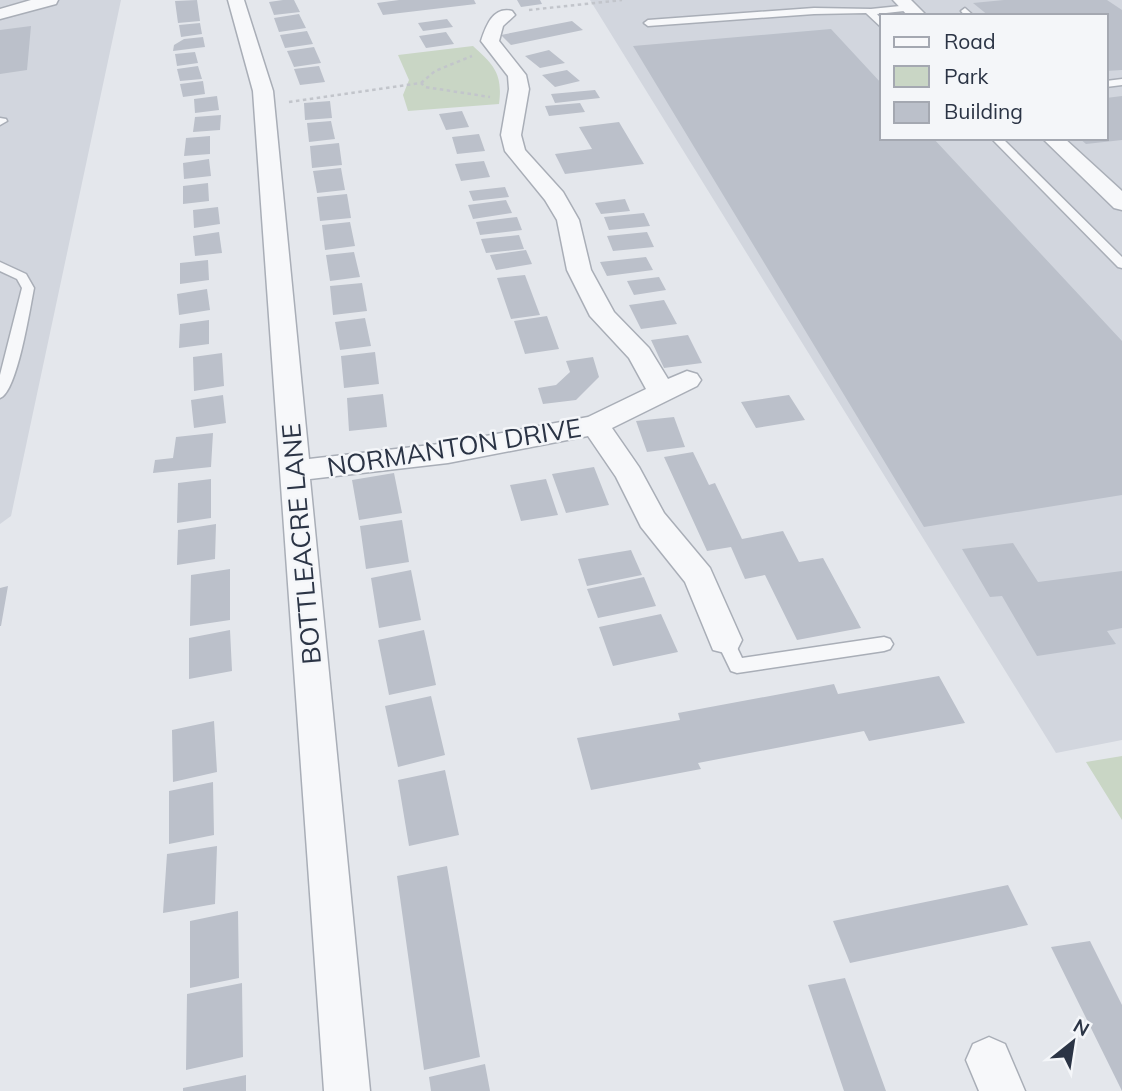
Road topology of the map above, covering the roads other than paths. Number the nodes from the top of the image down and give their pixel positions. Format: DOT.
graph roads {
  1 [pos="50,0"];
  2 [pos="236,0"];
  3 [pos="858,0"];
  4 [pos="910,8"];
  5 [pos="868,11"];
  6 [pos="507,13"];
  7 [pos="0,14"];
  8 [pos="648,23"];
  9 [pos="880,23"];
  10 [pos="998,140"];
  11 [pos="1054,140"];
  12 [pos="1117,194"];
  13 [pos="1122,245"];
  14 [pos="1104,246"];
  15 [pos="1122,264"];
  16 [pos="0,266"];
  17 [pos="0,394"];
  18 [pos="595,425"];
  19 [pos="295,471"];
  20 [pos="725,640"];
  21 [pos="884,644"];
  22 [pos="347,1091"];
  1 -- 7 [label="street"];
  2 -- 19 [label="street, BOTTLEACRE LANE"];
  3 -- 5 [label="lane"];
  4 -- 5 [label="lane"];
  5 -- 8 [label="lane"];
  5 -- 9 [label="lane"];
  6 -- 18 [label="street, NORMANTON DRIVE"];
  10 -- 14 [label="lane"];
  11 -- 12 [label="street"];
  13 -- 14 [label="lane"];
  14 -- 15 [label="lane"];
  16 -- 17 [label="lane"];
  18 -- 19 [label="street, NORMANTON DRIVE"];
  18 -- 20 [label="street"];
  19 -- 22 [label="street, BOTTLEACRE LANE"];
  20 -- 21 [label="lane"];
}
